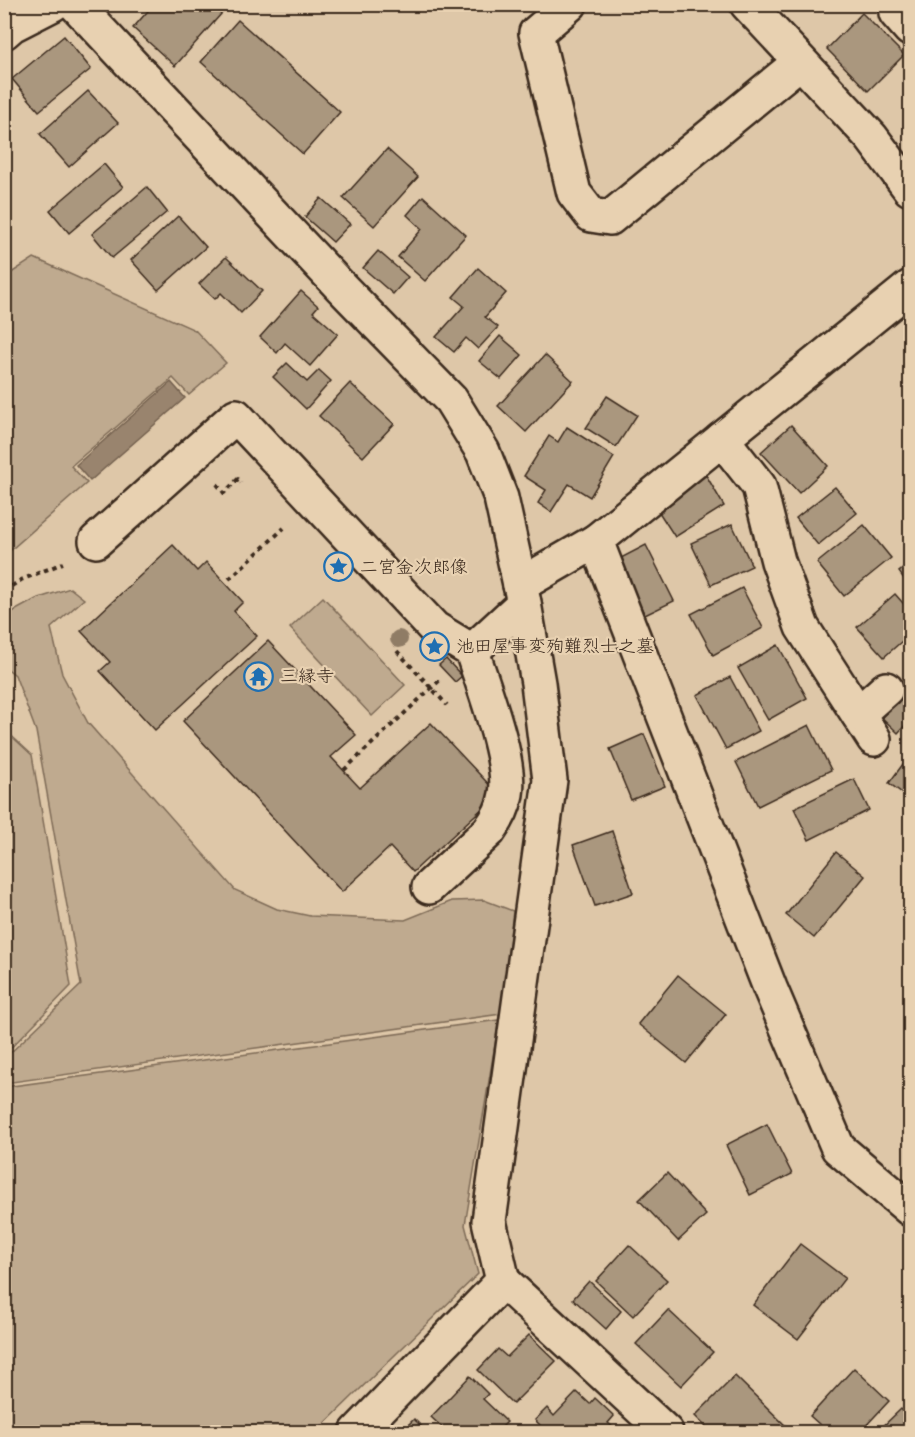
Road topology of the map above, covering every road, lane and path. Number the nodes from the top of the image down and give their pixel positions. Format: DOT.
graph roads {
  1 [pos="53,4"];
  2 [pos="75,4"];
  3 [pos="570,4"];
  4 [pos="747,4"];
  5 [pos="4,32"];
  6 [pos="800,62"];
  7 [pos="910,189"];
  8 [pos="910,287"];
  9 [pos="722,439"];
  10 [pos="212,479"];
  11 [pos="246,488"];
  12 [pos="276,520"];
  13 [pos="284,528"];
  14 [pos="292,537"];
  15 [pos="96,541"];
  16 [pos="596,541"];
  17 [pos="229,579"];
  18 [pos="4,591"];
  19 [pos="522,594"];
  20 [pos="472,651"];
  21 [pos="419,674"];
  22 [pos="886,688"];
  23 [pos="344,770"];
  24 [pos="429,887"];
  25 [pos="910,1209"];
  26 [pos="503,1281"];
  27 [pos="357,1432"];
  28 [pos="666,1432"];
  1 -- 5 [label="street"];
  2 -- 19 [label="street"];
  3 -- 6 [label="street"];
  4 -- 6 [label="street"];
  6 -- 7 [label="street"];
  8 -- 9 [label="street"];
  9 -- 16 [label="street"];
  9 -- 22 [label="street"];
  10 -- 11 [label="path"];
  12 -- 13 [label="path"];
  13 -- 14 [label="path"];
  13 -- 17 [label="path"];
  15 -- 18 [label="path"];
  15 -- 20 [label="street"];
  16 -- 19 [label="street"];
  16 -- 25 [label="street"];
  19 -- 20 [label="street"];
  19 -- 26 [label="street"];
  20 -- 24 [label="street"];
  21 -- 23 [label="path"];
  26 -- 27 [label="street"];
  26 -- 28 [label="street"];
}
